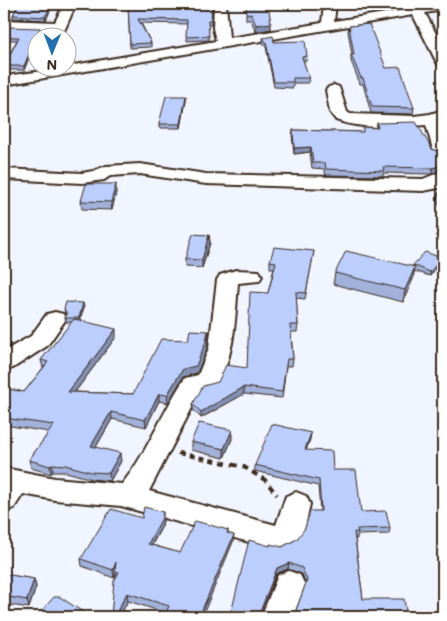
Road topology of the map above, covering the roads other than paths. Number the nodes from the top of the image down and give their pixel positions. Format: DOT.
graph roads {
  1 [pos="70,4"];
  2 [pos="220,4"];
  3 [pos="330,4"];
  4 [pos="443,6"];
  5 [pos="418,11"];
  6 [pos="4,24"];
  7 [pos="330,24"];
  8 [pos="425,26"];
  9 [pos="443,26"];
  10 [pos="30,28"];
  11 [pos="58,28"];
  12 [pos="224,43"];
  13 [pos="440,47"];
  14 [pos="443,61"];
  15 [pos="78,66"];
  16 [pos="28,76"];
  17 [pos="4,81"];
  18 [pos="334,90"];
  19 [pos="437,117"];
  20 [pos="443,153"];
  21 [pos="4,174"];
  22 [pos="443,176"];
  23 [pos="251,276"];
  24 [pos="55,319"];
  25 [pos="4,362"];
  26 [pos="8,486"];
  27 [pos="128,496"];
  28 [pos="296,506"];
  29 [pos="289,585"];
  30 [pos="277,617"];
  1 -- 11 [label="street"];
  2 -- 12 [label="street"];
  3 -- 7 [label="street"];
  4 -- 5 [label="street"];
  5 -- 7 [label="street"];
  5 -- 8 [label="street"];
  6 -- 10 [label="street"];
  7 -- 12 [label="street"];
  8 -- 9 [label="street"];
  8 -- 13 [label="street"];
  12 -- 15 [label="street"];
  13 -- 14 [label="street"];
  16 -- 17 [label="street"];
  18 -- 19 [label="street"];
  19 -- 20 [label="street"];
  21 -- 22 [label="street"];
  23 -- 27 [label="street"];
  24 -- 25 [label="street"];
  26 -- 27 [label="street"];
  27 -- 28 [label="street"];
  29 -- 30 [label="street"];
}
